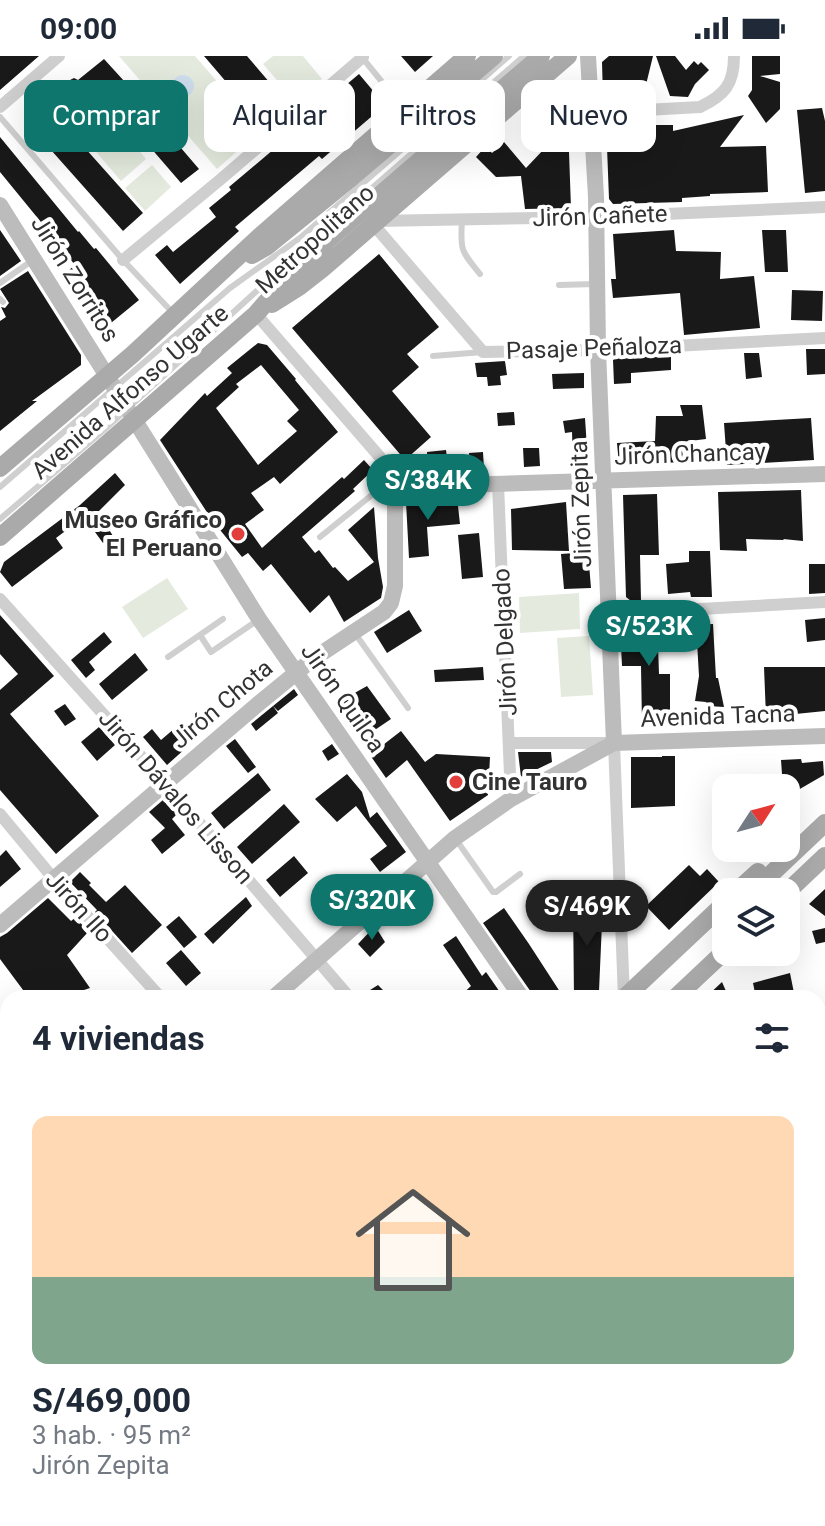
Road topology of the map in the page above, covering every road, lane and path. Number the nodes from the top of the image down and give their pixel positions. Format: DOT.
graph roads {
  1 [pos="59,56"];
  2 [pos="467,56"];
  3 [pos="494,56"];
  4 [pos="509,56"];
  5 [pos="524,56"];
  6 [pos="541,56"];
  7 [pos="568,56"];
  8 [pos="588,56"];
  9 [pos="734,56"];
  10 [pos="362,57"];
  11 [pos="381,80"];
  12 [pos="439,80"];
  13 [pos="589,80"];
  14 [pos="0,107"];
  15 [pos="656,109"];
  16 [pos="0,117"];
  17 [pos="371,140"];
  18 [pos="593,152"];
  19 [pos="0,205"];
  20 [pos="825,207"];
  21 [pos="596,217"];
  22 [pos="462,220"];
  23 [pos="374,223"];
  24 [pos="34,259"];
  25 [pos="123,260"];
  26 [pos="222,272"];
  27 [pos="480,274"];
  28 [pos="0,283"];
  29 [pos="598,284"];
  30 [pos="559,285"];
  31 [pos="256,314"];
  32 [pos="175,316"];
  33 [pos="825,338"];
  34 [pos="598,350"];
  35 [pos="483,352"];
  36 [pos="433,356"];
  37 [pos="111,382"];
  38 [pos="131,414"];
  39 [pos="0,468"];
  40 [pos="825,474"];
  41 [pos="604,480"];
  42 [pos="498,484"];
  43 [pos="0,487"];
  44 [pos="395,487"];
  45 [pos="0,519"];
  46 [pos="0,537"];
  47 [pos="320,537"];
  48 [pos="0,599"];
  49 [pos="825,602"];
  50 [pos="609,614"];
  51 [pos="223,619"];
  52 [pos="259,619"];
  53 [pos="354,632"];
  54 [pos="200,635"];
  55 [pos="168,657"];
  56 [pos="296,673"];
  57 [pos="408,708"];
  58 [pos="825,736"];
  59 [pos="509,743"];
  60 [pos="614,743"];
  61 [pos="165,783"];
  62 [pos="511,799"];
  63 [pos="825,809"];
  64 [pos="0,814"];
  65 [pos="825,823"];
  66 [pos="800,832"];
  67 [pos="455,838"];
  68 [pos="825,856"];
  69 [pos="427,862"];
  70 [pos="768,862"];
  71 [pos="520,874"];
  72 [pos="53,878"];
  73 [pos="751,878"];
  74 [pos="767,878"];
  75 [pos="800,880"];
  76 [pos="712,915"];
  77 [pos="0,925"];
  78 [pos="712,930"];
  79 [pos="317,959"];
  80 [pos="712,963"];
  81 [pos="154,990"];
  82 [pos="282,990"];
  83 [pos="343,990"];
  84 [pos="516,990"];
  85 [pos="624,990"];
  86 [pos="632,990"];
  87 [pos="648,990"];
  88 [pos="684,990"];
  1 -- 14 [label="street"];
  2 -- 12 [label="main road, Avenida Alfonso Ugarte"];
  3 -- 26 [label="main road, Avenida Alfonso Ugarte"];
  4 -- 37 [label="lane, Metropolitano"];
  5 -- 38 [label="lane, Metropolitano"];
  6 -- 31 [label="main road, Avenida Alfonso Ugarte"];
  7 -- 23 [label="main road, Avenida Alfonso Ugarte"];
  8 -- 13 [label="street, Jirón Zepita"];
  9 -- 15 [label="street"];
  10 -- 11 [label="lane"];
  10 -- 25 [label="street"];
  16 -- 25 [label="lane"];
  17 -- 26 [label="main road, Avenida Alfonso Ugarte"];
  18 -- 21 [label="street, Jirón Zepita"];
  19 -- 24 [label="street, Jirón Zorritos"];
  20 -- 21 [label="street, Jirón Cañete"];
  21 -- 22 [label="street, Jirón Cañete"];
  21 -- 29 [label="street, Jirón Zepita"];
  22 -- 23 [label="street, Jirón Cañete"];
  22 -- 27 [label="lane"];
  23 -- 31 [label="main road, Avenida Alfonso Ugarte"];
  23 -- 35 [label="street, Pasaje Peñaloza"];
  24 -- 28 [label="lane"];
  24 -- 37 [label="street, Jirón Zorritos"];
  25 -- 32 [label="lane"];
  26 -- 32 [label="main road, Avenida Alfonso Ugarte"];
  29 -- 30 [label="lane"];
  29 -- 34 [label="street, Jirón Zepita"];
  31 -- 38 [label="main road, Avenida Alfonso Ugarte"];
  31 -- 44 [label="street"];
  32 -- 37 [label="main road, Avenida Alfonso Ugarte"];
  33 -- 34 [label="street, Pasaje Peñaloza"];
  34 -- 35 [label="street, Pasaje Peñaloza"];
  34 -- 41 [label="street, Jirón Zepita"];
  35 -- 36 [label="lane"];
  37 -- 38 [label="street, Jirón Zorritos"];
  37 -- 39 [label="main road, Avenida Alfonso Ugarte"];
  37 -- 43 [label="lane, Metropolitano"];
  38 -- 45 [label="lane, Metropolitano"];
  38 -- 46 [label="main road, Avenida Alfonso Ugarte"];
  38 -- 52 [label="street, Jirón Quilca"];
  40 -- 41 [label="street, Jirón Chancay"];
  41 -- 42 [label="street, Jirón Chancay"];
  41 -- 50 [label="street, Jirón Zepita"];
  42 -- 44 [label="street, Jirón Chancay"];
  42 -- 59 [label="street, Jirón Delgado"];
  44 -- 47 [label="lane"];
  44 -- 53 [label="street, Jirón Chota"];
  48 -- 61 [label="street, Jirón Dávalos Lisson"];
  49 -- 50 [label="street"];
  50 -- 60 [label="street, Jirón Zepita"];
  51 -- 54 [label="lane"];
  52 -- 54 [label="lane"];
  52 -- 56 [label="street, Jirón Quilca"];
  53 -- 56 [label="street, Jirón Chota"];
  53 -- 57 [label="lane"];
  54 -- 55 [label="lane"];
  56 -- 61 [label="street, Jirón Chota"];
  56 -- 69 [label="street, Jirón Quilca"];
  58 -- 60 [label="street, Avenida Tacna"];
  59 -- 60 [label="street"];
  59 -- 62 [label="street, Jirón Delgado"];
  60 -- 62 [label="street"];
  60 -- 85 [label="street, Jirón Zepita"];
  61 -- 72 [label="street, Jirón Chota"];
  61 -- 79 [label="street, Jirón Dávalos Lisson"];
  62 -- 67 [label="street"];
  63 -- 66 [label="main road"];
  64 -- 72 [label="street, Jirón Ilo"];
  65 -- 74 [label="main road"];
  67 -- 69 [label="street"];
  67 -- 71 [label="lane"];
  68 -- 75 [label="main road"];
  69 -- 79 [label="street"];
  69 -- 84 [label="street, Jirón Quilca"];
  70 -- 73 [label="main road"];
  72 -- 77 [label="street, Jirón Chota"];
  72 -- 81 [label="street, Jirón Ilo"];
  76 -- 86 [label="main road"];
  78 -- 87 [label="main road"];
  79 -- 82 [label="street"];
  79 -- 83 [label="street, Jirón Dávalos Lisson"];
  80 -- 88 [label="main road"];
}
